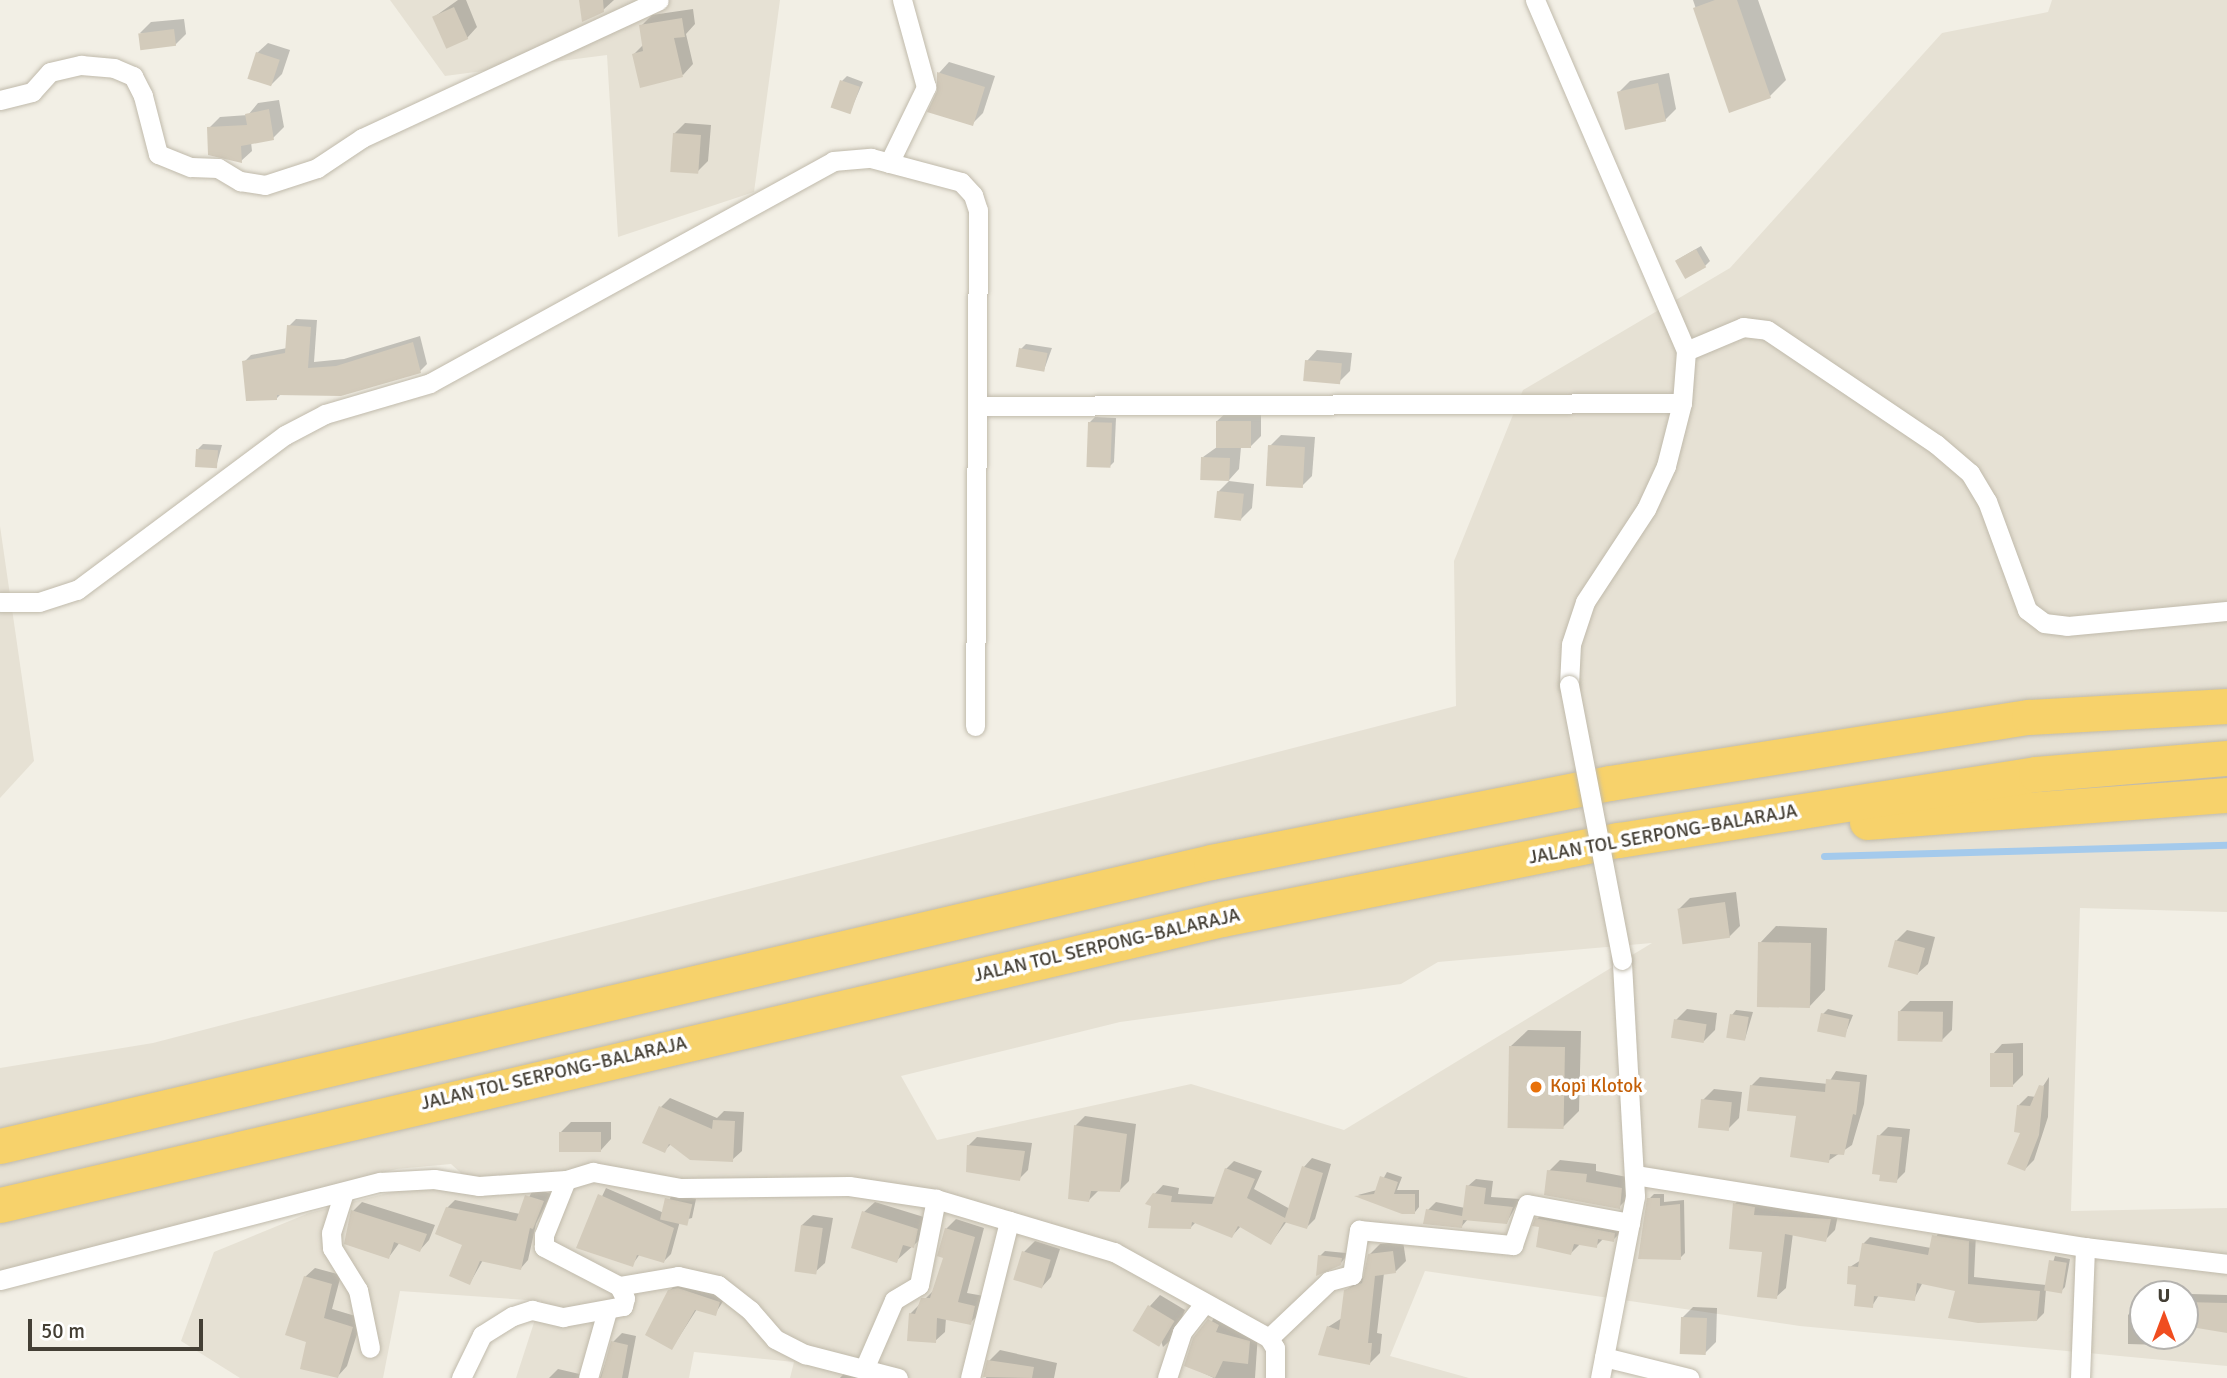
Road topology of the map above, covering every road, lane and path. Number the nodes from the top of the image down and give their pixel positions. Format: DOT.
graph roads {
  1 [pos="659,0"];
  2 [pos="902,0"];
  3 [pos="1535,0"];
  4 [pos="0,100"];
  5 [pos="889,163"];
  6 [pos="1686,351"];
  7 [pos="1682,403"];
  8 [pos="977,406"];
  9 [pos="0,602"];
  10 [pos="2227,611"];
  11 [pos="2227,706"];
  12 [pos="975,726"];
  13 [pos="2227,758"];
  14 [pos="2227,795"];
  15 [pos="1619,841"];
  16 [pos="0,1146"];
  17 [pos="1635,1175"];
  18 [pos="566,1180"];
  19 [pos="344,1192"];
  20 [pos="936,1199"];
  21 [pos="0,1205"];
  22 [pos="1009,1221"];
  23 [pos="1630,1223"];
  24 [pos="2085,1247"];
  25 [pos="2227,1264"];
  26 [pos="0,1280"];
  27 [pos="619,1286"];
  28 [pos="1203,1305"];
  29 [pos="607,1311"];
  30 [pos="1269,1338"];
  31 [pos="370,1348"];
  32 [pos="1604,1357"];
  33 [pos="864,1369"];
  34 [pos="461,1378"];
  35 [pos="588,1378"];
  36 [pos="898,1378"];
  37 [pos="970,1378"];
  38 [pos="1167,1378"];
  39 [pos="1275,1378"];
  40 [pos="1600,1378"];
  41 [pos="1689,1378"];
  42 [pos="2080,1378"];
  1 -- 4 [label="street"];
  2 -- 5 [label="street"];
  3 -- 6 [label="street"];
  5 -- 8 [label="street"];
  5 -- 9 [label="street"];
  6 -- 7 [label="street"];
  6 -- 10 [label="street"];
  7 -- 8 [label="street"];
  7 -- 17 [label="street, bridge"];
  8 -- 12 [label="street"];
  11 -- 16 [label="highway"];
  13 -- 15 [label="highway, JALAN TOL SERPONG–BALARAJA"];
  14 -- 15 [label="highway"];
  15 -- 21 [label="highway, JALAN TOL SERPONG–BALARAJA"];
  17 -- 23 [label="street"];
  17 -- 24 [label="street"];
  18 -- 19 [label="street"];
  18 -- 20 [label="street"];
  18 -- 27 [label="street"];
  19 -- 26 [label="street"];
  19 -- 31 [label="street"];
  20 -- 22 [label="street"];
  20 -- 33 [label="street"];
  22 -- 28 [label="street"];
  22 -- 37 [label="street"];
  23 -- 30 [label="street"];
  23 -- 32 [label="street"];
  24 -- 25 [label="street"];
  24 -- 42 [label="street"];
  27 -- 29 [label="street"];
  27 -- 33 [label="street"];
  28 -- 30 [label="street"];
  28 -- 38 [label="street"];
  29 -- 34 [label="street"];
  29 -- 35 [label="street"];
  30 -- 39 [label="street"];
  32 -- 40 [label="street"];
  32 -- 41 [label="street"];
  33 -- 36 [label="street"];
}
